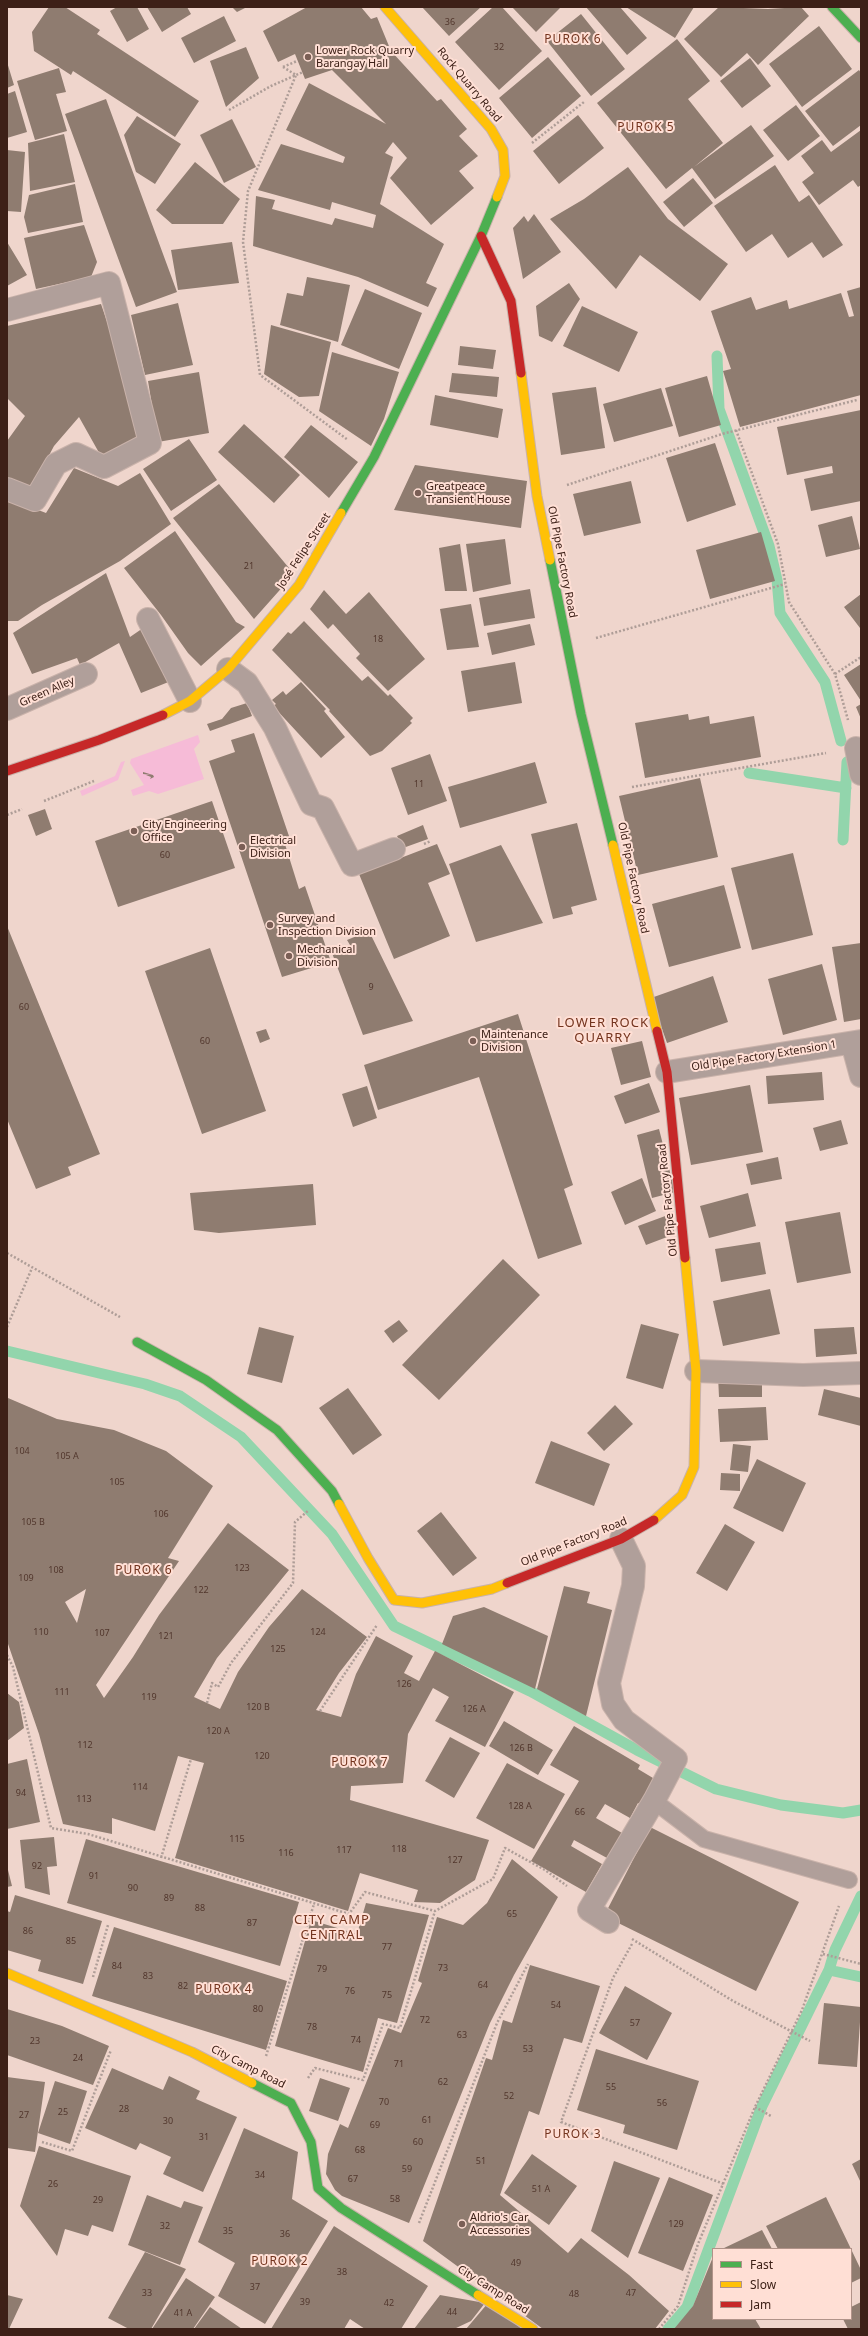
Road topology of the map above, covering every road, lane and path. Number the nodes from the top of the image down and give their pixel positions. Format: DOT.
graph roads {
  1 [pos="384,7"];
  2 [pos="832,7"];
  3 [pos="861,38"];
  4 [pos="297,61"];
  5 [pos="303,72"];
  6 [pos="296,75"];
  7 [pos="584,102"];
  8 [pos="228,110"];
  9 [pos="531,143"];
  10 [pos="481,236"];
  11 [pos="7,310"];
  12 [pos="857,400"];
  13 [pos="736,430"];
  14 [pos="353,444"];
  15 [pos="569,485"];
  16 [pos="7,489"];
  17 [pos="785,584"];
  18 [pos="148,619"];
  19 [pos="590,640"];
  20 [pos="861,657"];
  21 [pos="228,669"];
  22 [pos="86,674"];
  23 [pos="835,674"];
  24 [pos="190,700"];
  25 [pos="7,709"];
  26 [pos="856,748"];
  27 [pos="7,771"];
  28 [pos="861,774"];
  29 [pos="94,781"];
  30 [pos="602,792"];
  31 [pos="44,800"];
  32 [pos="22,809"];
  33 [pos="7,815"];
  34 [pos="394,849"];
  35 [pos="857,1042"];
  36 [pos="667,1072"];
  37 [pos="861,1076"];
  38 [pos="7,1253"];
  39 [pos="32,1268"];
  40 [pos="119,1315"];
  41 [pos="7,1327"];
  42 [pos="137,1342"];
  43 [pos="696,1371"];
  44 [pos="861,1372"];
  45 [pos="300,1517"];
  46 [pos="621,1538"];
  47 [pos="374,1630"];
  48 [pos="7,1655"];
  49 [pos="207,1703"];
  50 [pos="320,1711"];
  51 [pos="191,1759"];
  52 [pos="654,1801"];
  53 [pos="162,1858"];
  54 [pos="849,1880"];
  55 [pos="314,1904"];
  56 [pos="589,1910"];
  57 [pos="434,1911"];
  58 [pos="608,1922"];
  59 [pos="108,1925"];
  60 [pos="634,1940"];
  61 [pos="823,1954"];
  62 [pos="528,1964"];
  63 [pos="861,1964"];
  64 [pos="7,1973"];
  65 [pos="85,2006"];
  66 [pos="792,2031"];
  67 [pos="810,2041"];
  68 [pos="112,2048"];
  69 [pos="266,2056"];
  70 [pos="315,2068"];
  71 [pos="755,2107"];
  72 [pos="771,2116"];
  73 [pos="42,2142"];
  74 [pos="724,2184"];
  75 [pos="408,2252"];
  76 [pos="533,2329"];
  77 [pos="659,2329"];
  1 -- 10 [label="street, Rock Quarry Road"];
  2 -- 3 [label="street"];
  4 -- 6 [label="path"];
  5 -- 6 [label="path"];
  6 -- 8 [label="path"];
  6 -- 14 [label="path"];
  7 -- 9 [label="path"];
  10 -- 21 [label="street, José Felipe Street"];
  10 -- 30 [label="street, Old Pipe Factory Road"];
  11 -- 16 [label="street"];
  12 -- 13 [label="path"];
  13 -- 15 [label="path"];
  13 -- 17 [label="path"];
  17 -- 19 [label="path"];
  17 -- 23 [label="path"];
  18 -- 24 [label="street"];
  20 -- 23 [label="path"];
  21 -- 24 [label="street, José Felipe Street"];
  21 -- 34 [label="street"];
  22 -- 25 [label="street, Green Alley"];
  23 -- 26 [label="path"];
  24 -- 27 [label="street, José Felipe Street"];
  26 -- 28 [label="street"];
  26 -- 30 [label="path"];
  29 -- 31 [label="path"];
  30 -- 36 [label="street, Old Pipe Factory Road"];
  32 -- 33 [label="path"];
  35 -- 36 [label="street, Old Pipe Factory Extension 1"];
  35 -- 37 [label="street"];
  36 -- 43 [label="street, Old Pipe Factory Road"];
  38 -- 39 [label="path"];
  39 -- 40 [label="path"];
  39 -- 41 [label="path"];
  42 -- 46 [label="street, Old Pipe Factory Road"];
  43 -- 44 [label="street"];
  43 -- 46 [label="street, Old Pipe Factory Road"];
  45 -- 49 [label="path"];
  46 -- 52 [label="street"];
  47 -- 50 [label="path"];
  48 -- 53 [label="path"];
  51 -- 53 [label="path"];
  52 -- 54 [label="lane"];
  52 -- 56 [label="street"];
  53 -- 55 [label="path"];
  54 -- 61 [label="path"];
  55 -- 57 [label="path"];
  55 -- 69 [label="path"];
  56 -- 57 [label="path"];
  56 -- 58 [label="street"];
  57 -- 70 [label="path"];
  58 -- 60 [label="path"];
  59 -- 65 [label="path"];
  60 -- 66 [label="path"];
  60 -- 74 [label="path"];
  61 -- 63 [label="path"];
  61 -- 66 [label="path"];
  62 -- 75 [label="path"];
  64 -- 65 [label="street, City Camp Road"];
  65 -- 75 [label="street, City Camp Road"];
  66 -- 67 [label="path"];
  66 -- 71 [label="path"];
  68 -- 73 [label="path"];
  71 -- 72 [label="path"];
  71 -- 74 [label="path"];
  74 -- 77 [label="path"];
  75 -- 76 [label="street, City Camp Road"];
}
